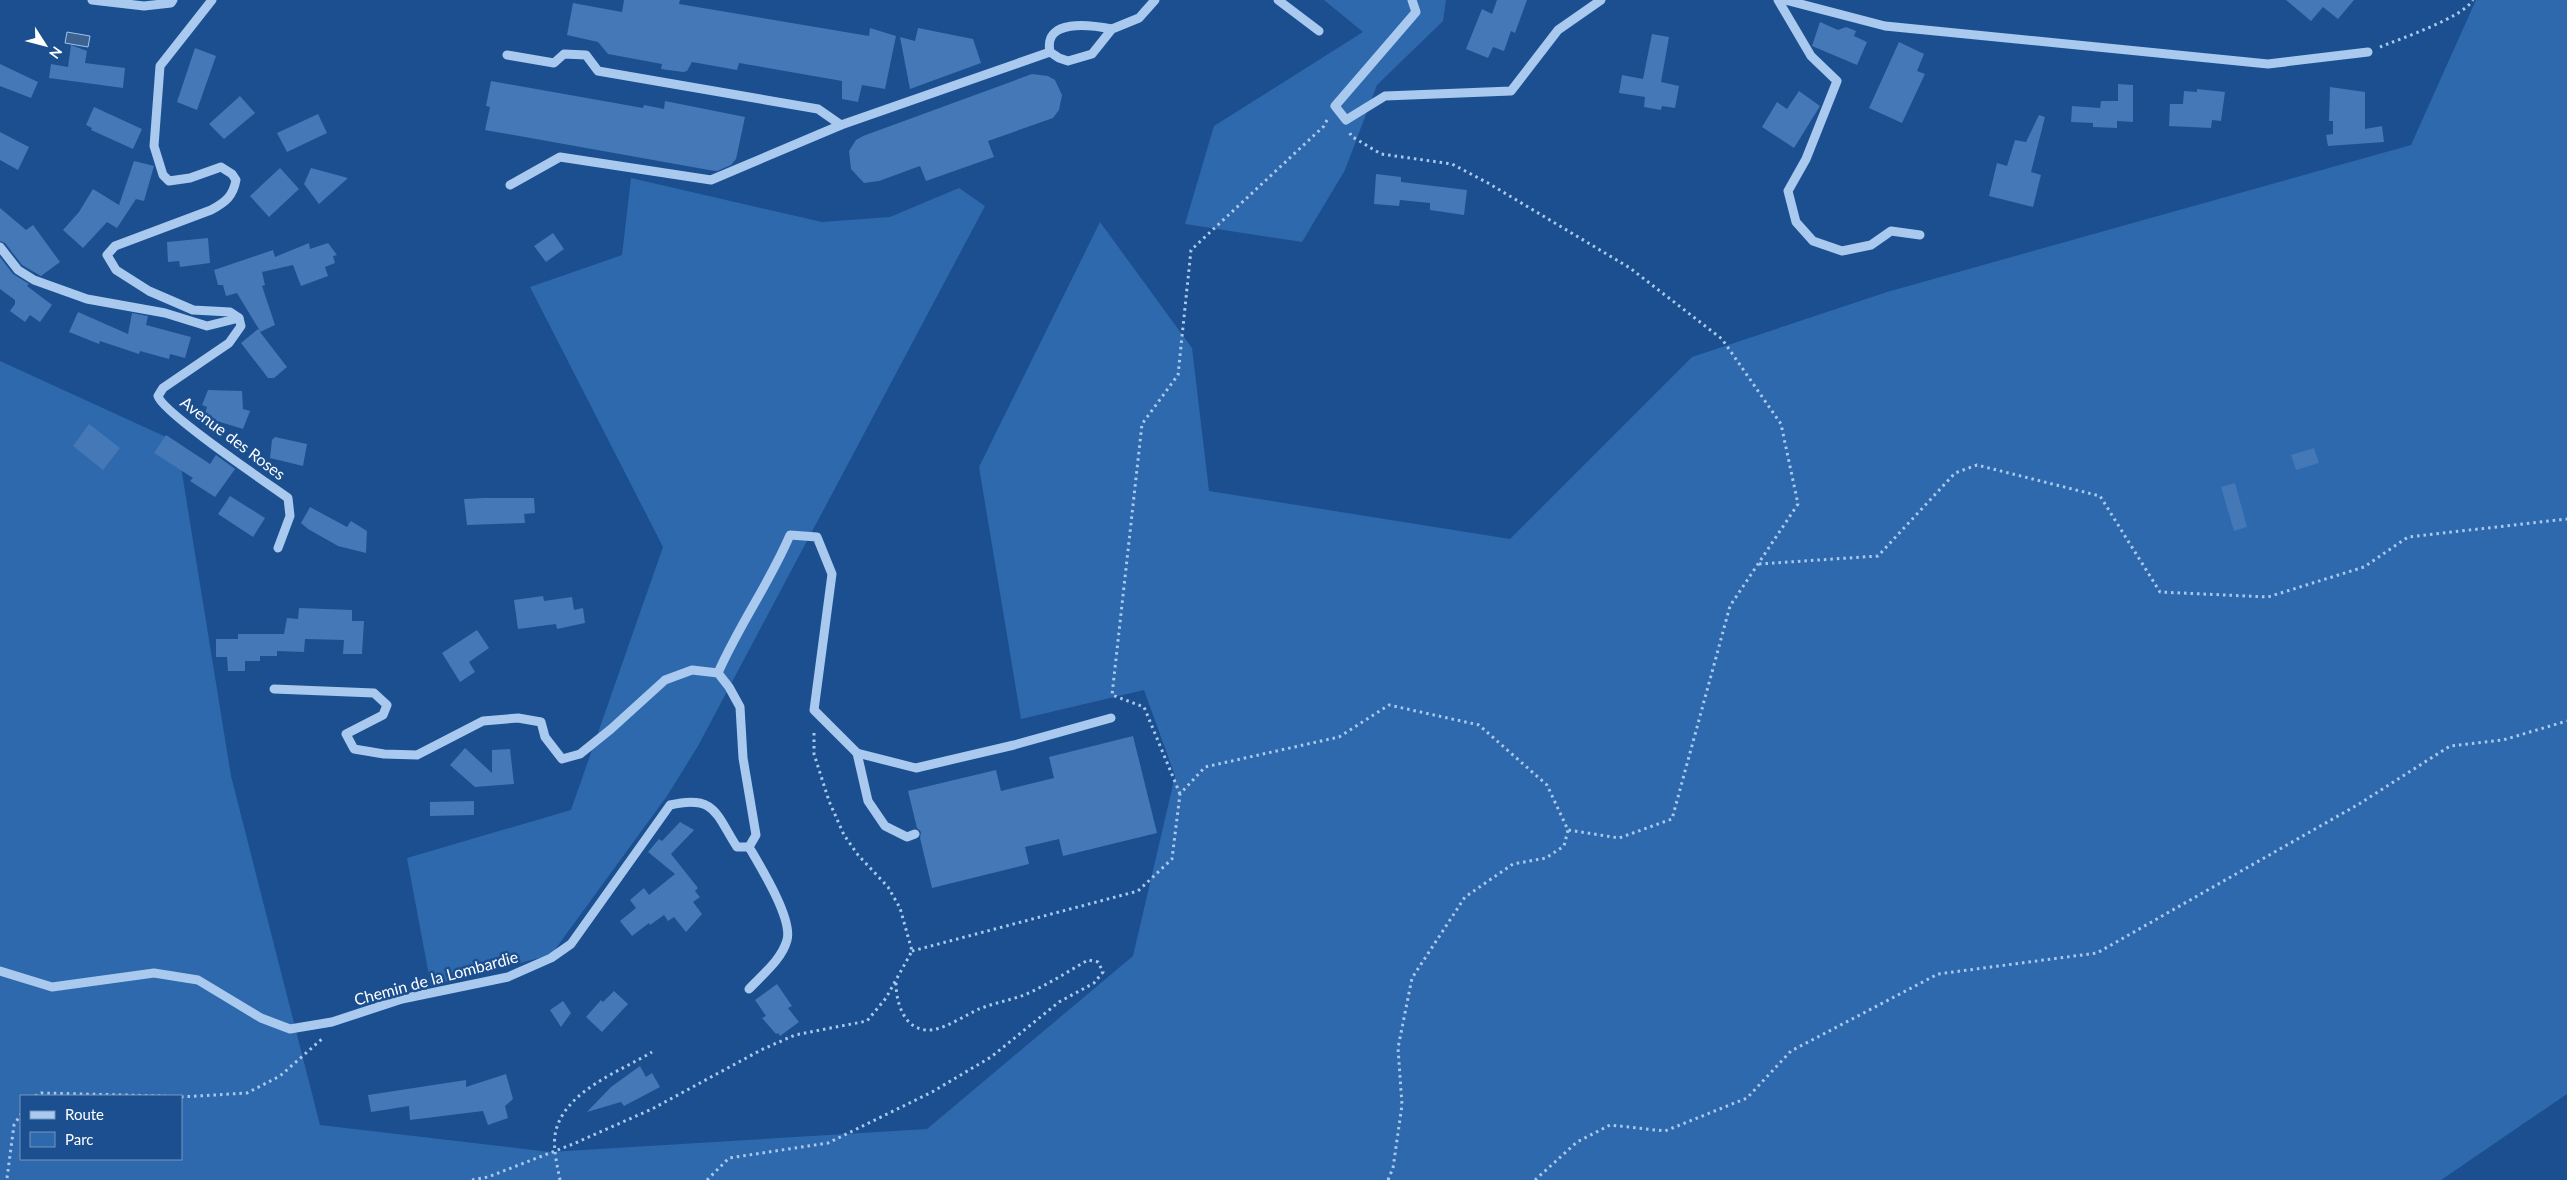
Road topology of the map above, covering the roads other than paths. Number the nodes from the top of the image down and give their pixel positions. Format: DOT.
graph roads {
  1 [pos="92,0"];
  2 [pos="172,0"];
  3 [pos="212,0"];
  4 [pos="1154,0"];
  5 [pos="1278,0"];
  6 [pos="1412,0"];
  7 [pos="1601,0"];
  8 [pos="1778,0"];
  9 [pos="1785,0"];
  10 [pos="1112,29"];
  11 [pos="1319,31"];
  12 [pos="1050,52"];
  13 [pos="2368,52"];
  14 [pos="507,55"];
  15 [pos="841,125"];
  16 [pos="510,185"];
  17 [pos="1920,235"];
  18 [pos="0,247"];
  19 [pos="239,318"];
  20 [pos="278,548"];
  21 [pos="718,673"];
  22 [pos="274,689"];
  23 [pos="1111,718"];
  24 [pos="857,753"];
  25 [pos="915,834"];
  26 [pos="750,847"];
  27 [pos="0,971"];
  28 [pos="749,989"];
  1 -- 2 [label="street"];
  3 -- 19 [label="street"];
  4 -- 10 [label="street"];
  5 -- 11 [label="street"];
  6 -- 7 [label="street"];
  8 -- 17 [label="street"];
  9 -- 13 [label="street"];
  10 -- 12 [label="street"];
  10 -- 12 [label="street"];
  12 -- 15 [label="street"];
  14 -- 15 [label="street"];
  15 -- 16 [label="street"];
  18 -- 19 [label="street"];
  19 -- 20 [label="street, Avenue des Roses"];
  21 -- 22 [label="street"];
  21 -- 24 [label="street"];
  21 -- 26 [label="street"];
  23 -- 24 [label="street"];
  24 -- 25 [label="street"];
  26 -- 27 [label="street, Chemin de la Lombardie"];
  26 -- 28 [label="street"];
}
